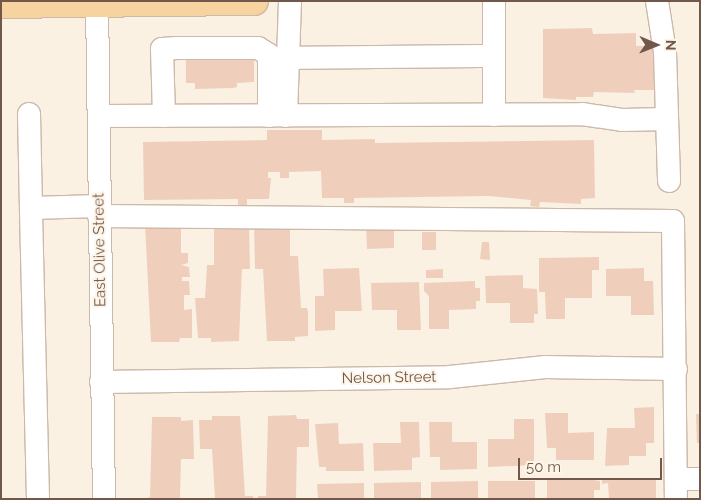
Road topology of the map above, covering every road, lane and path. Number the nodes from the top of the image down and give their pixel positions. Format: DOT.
graph roads {
  1 [pos="254,1"];
  2 [pos="290,1"];
  3 [pos="494,1"];
  4 [pos="657,1"];
  5 [pos="97,2"];
  6 [pos="1,4"];
  7 [pos="494,56"];
  8 [pos="288,58"];
  9 [pos="29,114"];
  10 [pos="494,115"];
  11 [pos="98,116"];
  12 [pos="164,116"];
  13 [pos="277,116"];
  14 [pos="667,119"];
  15 [pos="668,181"];
  16 [pos="31,208"];
  17 [pos="99,211"];
  18 [pos="676,369"];
  19 [pos="101,382"];
  20 [pos="700,478"];
  21 [pos="676,489"];
  22 [pos="38,499"];
  23 [pos="104,499"];
  1 -- 5 [label="main road"];
  2 -- 8 [label="street"];
  3 -- 7 [label="street"];
  4 -- 14 [label="street"];
  5 -- 6 [label="main road"];
  5 -- 11 [label="street, East Olive Street"];
  7 -- 8 [label="street"];
  7 -- 10 [label="street"];
  8 -- 13 [label="street"];
  9 -- 16 [label="street"];
  10 -- 13 [label="street"];
  10 -- 14 [label="street"];
  11 -- 12 [label="street"];
  11 -- 17 [label="street, East Olive Street"];
  12 -- 13 [label="street"];
  12 -- 13 [label="street"];
  14 -- 15 [label="street"];
  16 -- 17 [label="street"];
  16 -- 22 [label="street"];
  17 -- 18 [label="street"];
  17 -- 19 [label="street, East Olive Street"];
  18 -- 19 [label="street, Nelson Street"];
  18 -- 21 [label="street"];
  19 -- 23 [label="street, East Olive Street"];
  20 -- 21 [label="street"];
}
